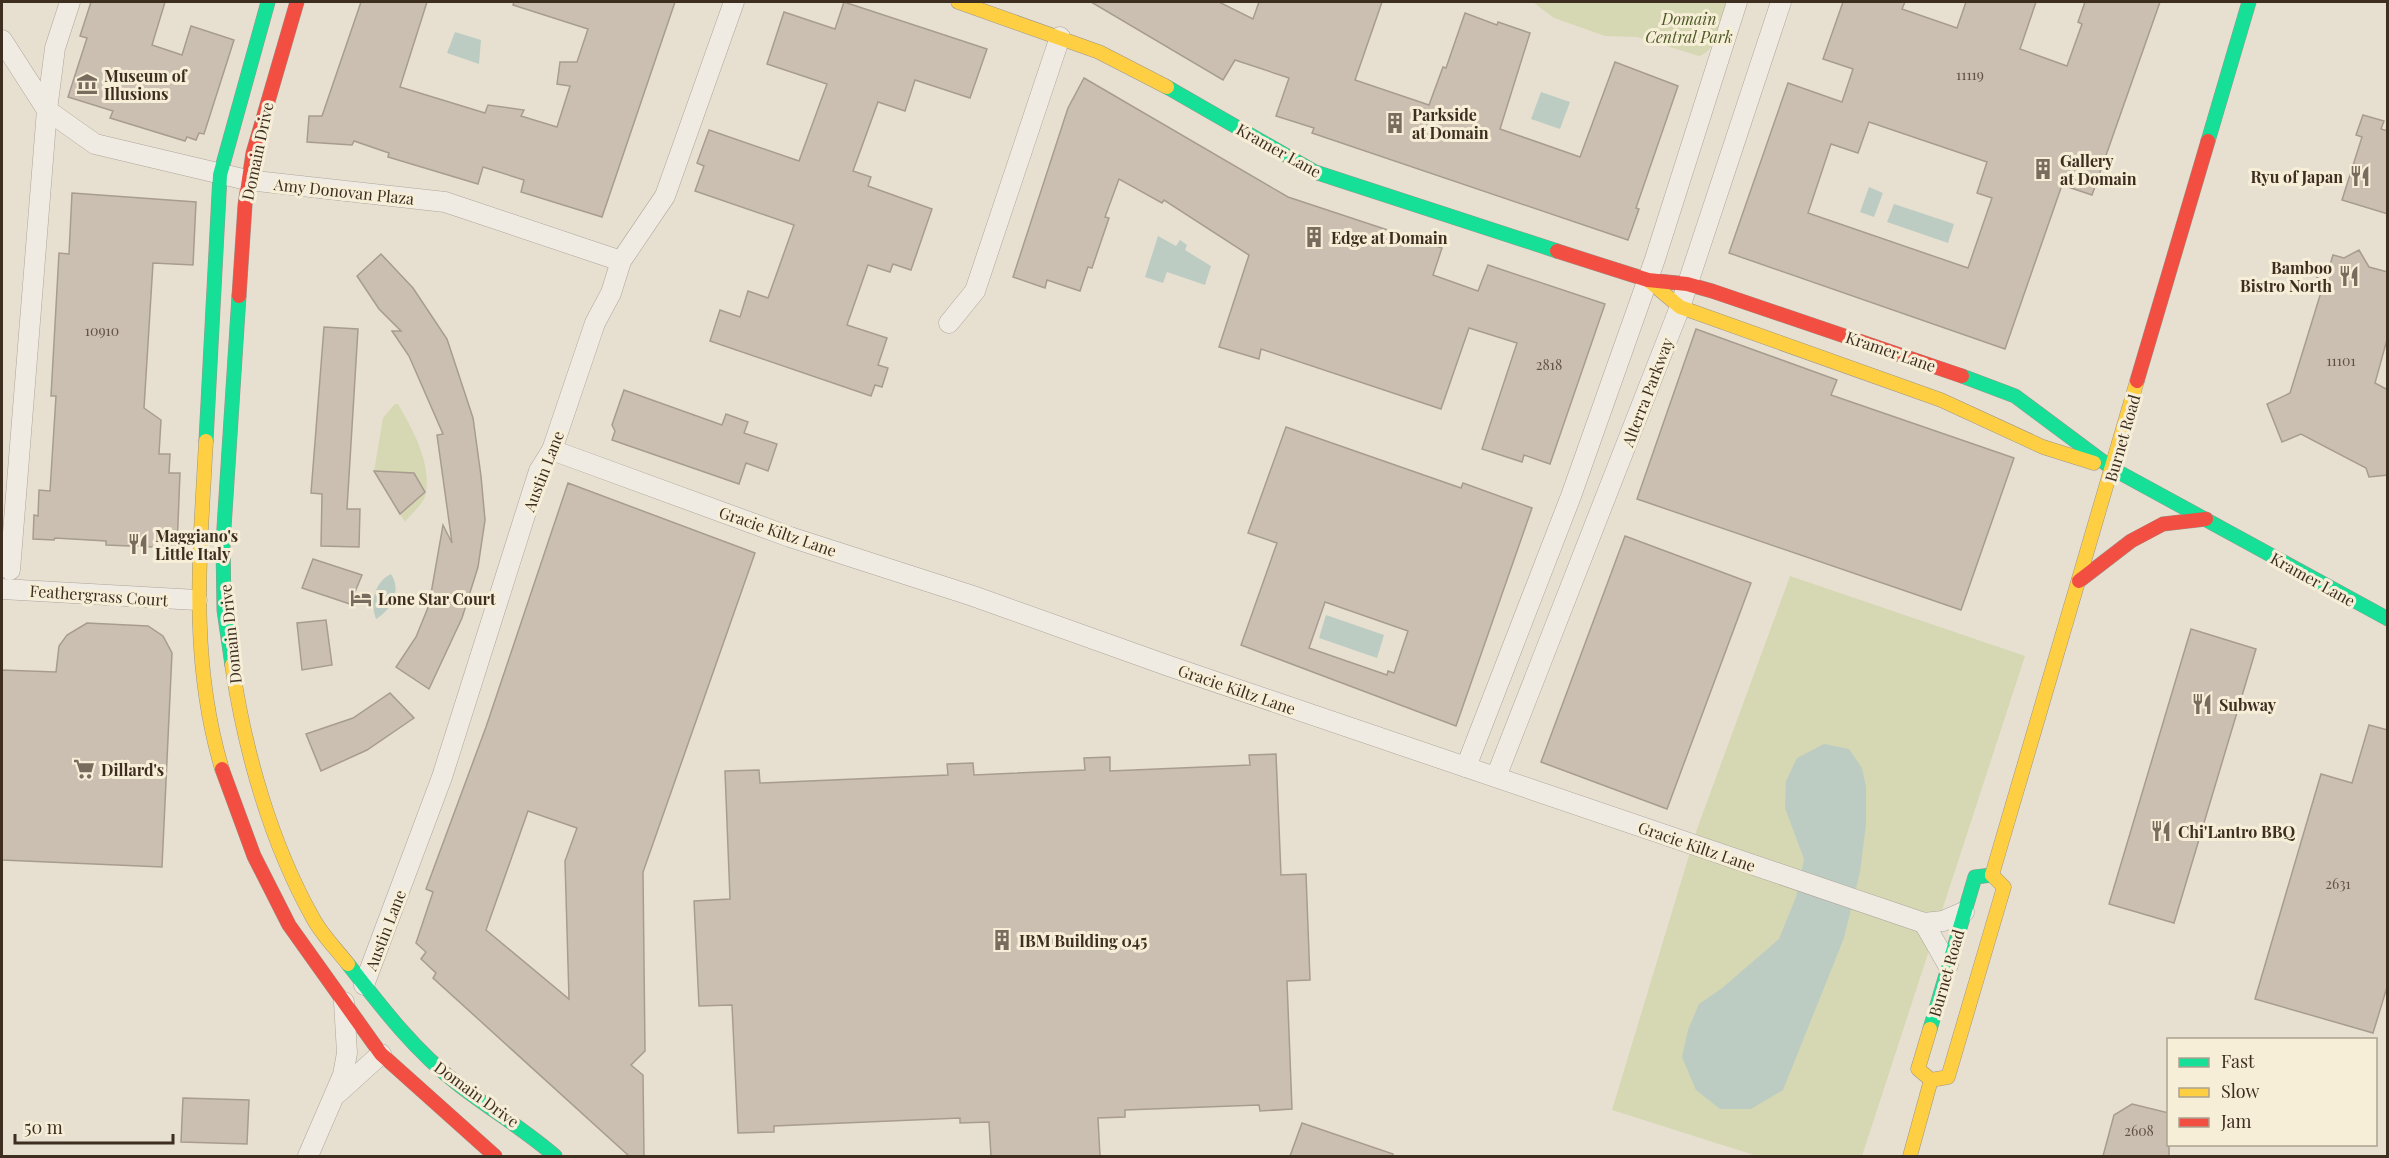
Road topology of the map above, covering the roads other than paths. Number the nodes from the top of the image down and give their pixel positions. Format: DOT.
graph roads {
  1 [pos="70,2"];
  2 [pos="268,2"];
  3 [pos="297,2"];
  4 [pos="734,2"];
  5 [pos="958,2"];
  6 [pos="1737,2"];
  7 [pos="1781,2"];
  8 [pos="2248,2"];
  9 [pos="1060,37"];
  10 [pos="2,40"];
  11 [pos="47,110"];
  12 [pos="220,175"];
  13 [pos="247,180"];
  14 [pos="621,261"];
  15 [pos="1648,280"];
  16 [pos="1687,284"];
  17 [pos="1680,307"];
  18 [pos="949,324"];
  19 [pos="552,450"];
  20 [pos="2113,469"];
  21 [pos="2206,519"];
  22 [pos="10,570"];
  23 [pos="2079,581"];
  24 [pos="2,589"];
  25 [pos="197,600"];
  26 [pos="2388,620"];
  27 [pos="218,670"];
  28 [pos="229,727"];
  29 [pos="1466,767"];
  30 [pos="1496,777"];
  31 [pos="263,797"];
  32 [pos="1992,875"];
  33 [pos="302,894"];
  34 [pos="277,904"];
  35 [pos="1964,912"];
  36 [pos="1924,923"];
  37 [pos="1948,965"];
  38 [pos="364,985"];
  39 [pos="344,1000"];
  40 [pos="392,1044"];
  41 [pos="1932,1080"];
  42 [pos="334,1097"];
  43 [pos="308,1156"];
  44 [pos="495,1156"];
  45 [pos="555,1156"];
  46 [pos="1910,1156"];
  1 -- 11 [label="street"];
  2 -- 12 [label="street, Domain Drive"];
  3 -- 13 [label="street, Domain Drive"];
  4 -- 14 [label="street, Austin Lane"];
  5 -- 9 [label="street, Kramer Lane"];
  6 -- 15 [label="street"];
  7 -- 16 [label="street, Alterra Parkway"];
  8 -- 20 [label="street, Burnet Road"];
  9 -- 15 [label="street, Kramer Lane"];
  9 -- 18 [label="street"];
  10 -- 11 [label="street, Amy Donovan Plaza"];
  11 -- 12 [label="street, Amy Donovan Plaza"];
  11 -- 22 [label="street"];
  12 -- 13 [label="street, Amy Donovan Plaza"];
  12 -- 25 [label="street, Domain Drive"];
  13 -- 14 [label="street, Amy Donovan Plaza"];
  13 -- 31 [label="street, Domain Drive"];
  14 -- 19 [label="street, Austin Lane"];
  15 -- 16 [label="street, Kramer Lane"];
  15 -- 17 [label="street, Kramer Lane"];
  15 -- 29 [label="street"];
  16 -- 17 [label="street, Alterra Parkway"];
  16 -- 20 [label="street, Kramer Lane"];
  17 -- 20 [label="street, Kramer Lane"];
  17 -- 30 [label="street, Alterra Parkway"];
  19 -- 29 [label="street, Gracie Kiltz Lane"];
  19 -- 38 [label="street, Austin Lane"];
  20 -- 21 [label="street, Kramer Lane"];
  20 -- 23 [label="street, Burnet Road"];
  21 -- 23 [label="street"];
  21 -- 26 [label="street, Kramer Lane"];
  23 -- 32 [label="street, Burnet Road"];
  24 -- 25 [label="street, Feathergrass Court"];
  25 -- 27 [label="street"];
  25 -- 34 [label="street, Domain Drive"];
  28 -- 31 [label="street"];
  29 -- 30 [label="street, Gracie Kiltz Lane"];
  30 -- 36 [label="street, Gracie Kiltz Lane"];
  31 -- 33 [label="street, Domain Drive"];
  32 -- 35 [label="street, Burnet Road"];
  32 -- 41 [label="street, Burnet Road"];
  33 -- 34 [label="street"];
  33 -- 38 [label="street, Domain Drive"];
  34 -- 39 [label="street, Domain Drive"];
  35 -- 36 [label="street"];
  35 -- 37 [label="street, Burnet Road"];
  36 -- 37 [label="street"];
  37 -- 41 [label="street, Burnet Road"];
  38 -- 40 [label="street, Domain Drive"];
  39 -- 40 [label="street, Domain Drive"];
  39 -- 42 [label="street"];
  40 -- 42 [label="street"];
  40 -- 44 [label="street, Domain Drive"];
  40 -- 45 [label="street, Domain Drive"];
  41 -- 46 [label="street"];
  42 -- 43 [label="street"];
}
